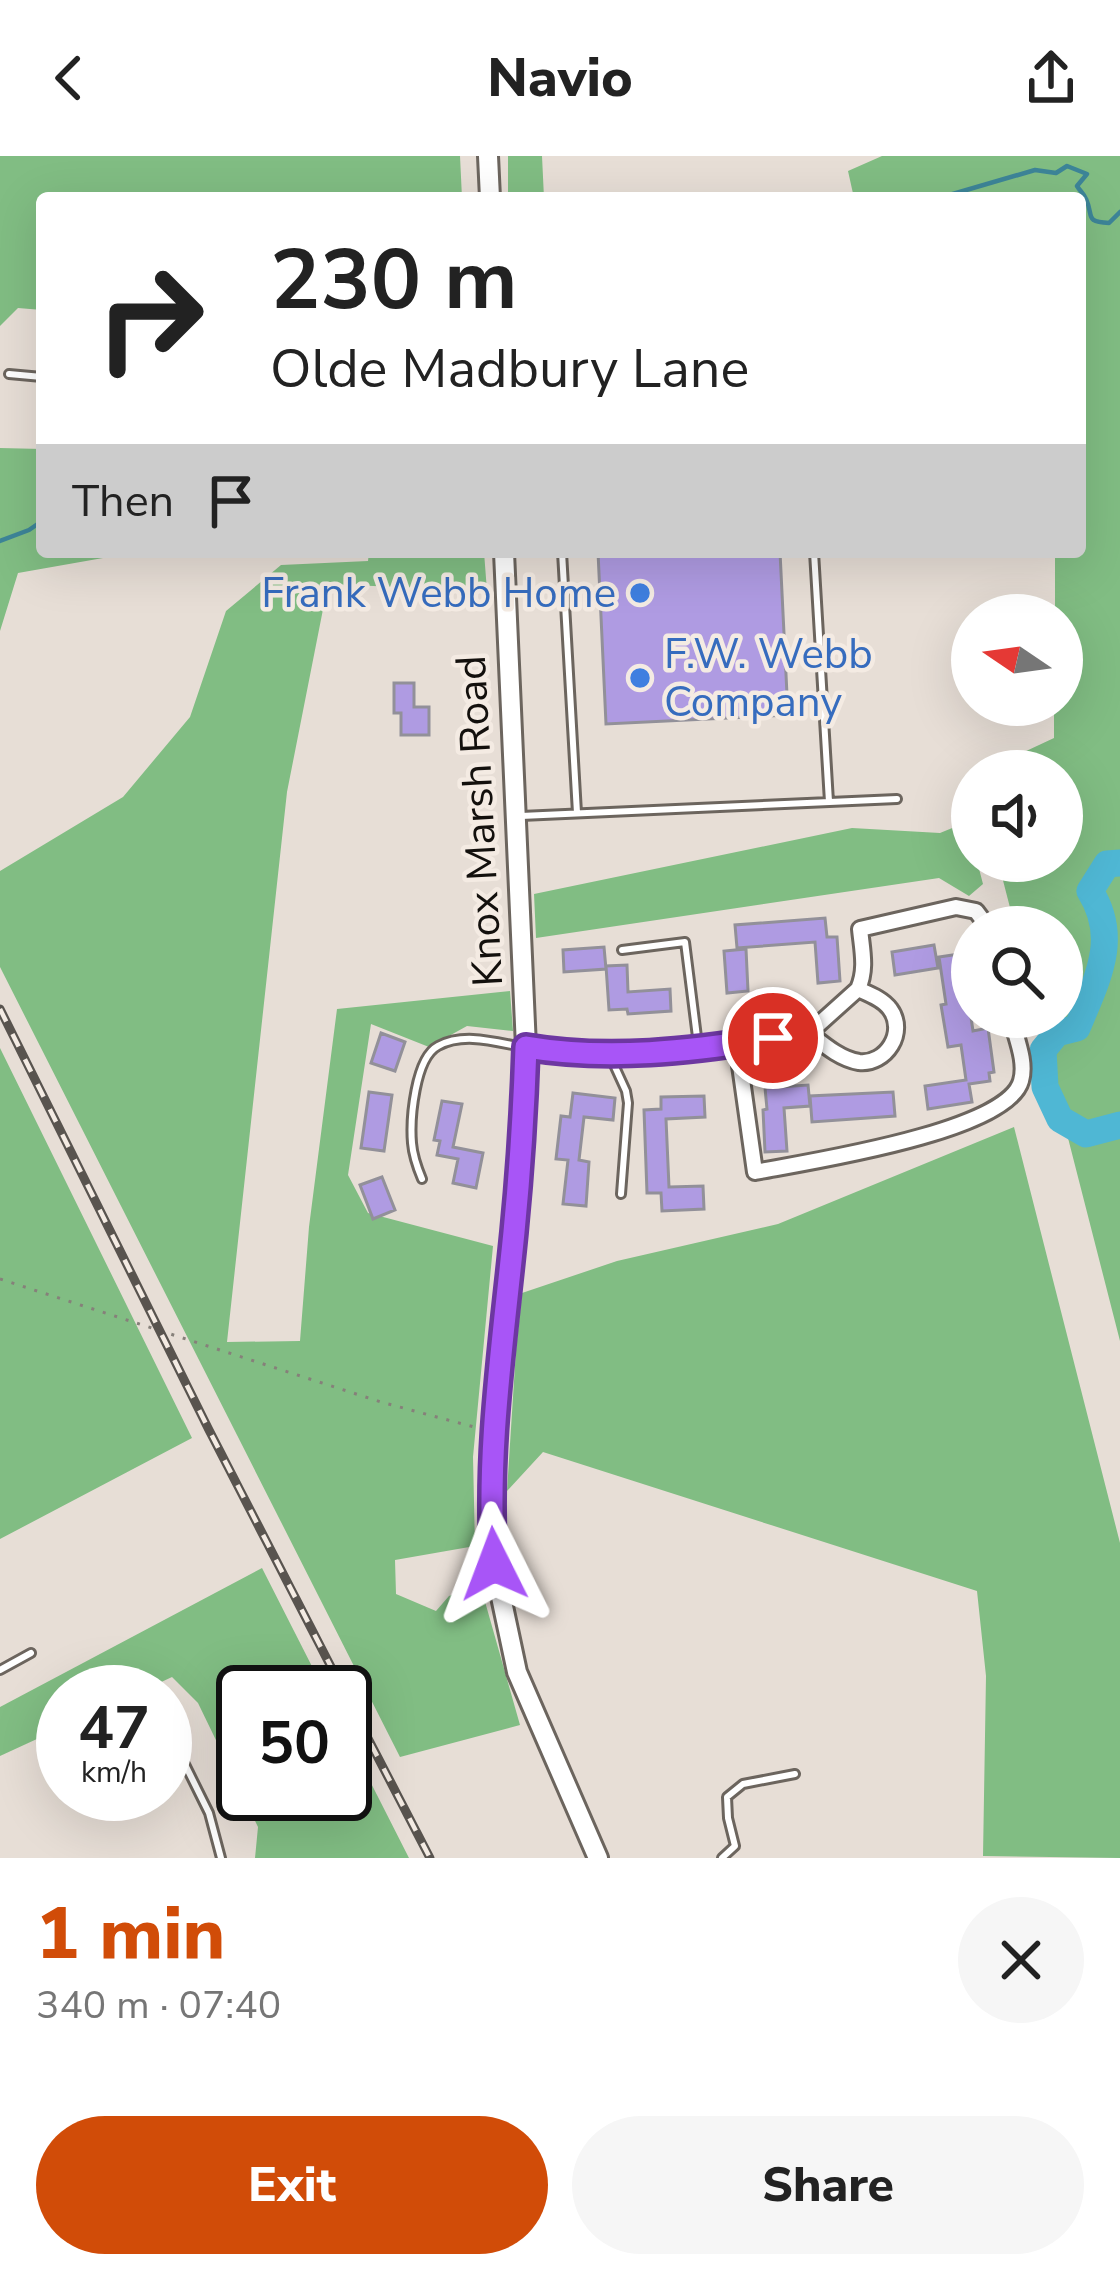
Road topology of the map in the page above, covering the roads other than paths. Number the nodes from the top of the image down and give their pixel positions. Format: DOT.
graph roads {
  1 [pos="488,156"];
  2 [pos="490,192"];
  3 [pos="9,374"];
  4 [pos="36,376"];
  5 [pos="504,558"];
  6 [pos="562,558"];
  7 [pos="814,558"];
  8 [pos="897,799"];
  9 [pos="829,802"];
  10 [pos="577,813"];
  11 [pos="517,816"];
  12 [pos="951,908"];
  13 [pos="622,950"];
  14 [pos="858,989"];
  15 [pos="809,1033"];
  16 [pos="1015,1038"];
  17 [pos="737,1044"];
  18 [pos="526,1047"];
  19 [pos="698,1049"];
  20 [pos="608,1053"];
  21 [pos="422,1179"];
  22 [pos="621,1194"];
  23 [pos="31,1652"];
  24 [pos="0,1670"];
  25 [pos="795,1774"];
  26 [pos="192,1779"];
  27 [pos="221,1858"];
  28 [pos="598,1858"];
  29 [pos="722,1858"];
  1 -- 2 [label="main road"];
  3 -- 4 [label="lane"];
  5 -- 11 [label="main road, Knox Marsh Road"];
  6 -- 10 [label="lane"];
  7 -- 9 [label="lane"];
  8 -- 9 [label="lane"];
  9 -- 10 [label="lane"];
  10 -- 11 [label="lane"];
  11 -- 18 [label="main road, Knox Marsh Road"];
  12 -- 14 [label="street"];
  13 -- 19 [label="lane"];
  14 -- 15 [label="street"];
  14 -- 15 [label="street"];
  15 -- 17 [label="street"];
  16 -- 17 [label="street"];
  17 -- 19 [label="street"];
  18 -- 20 [label="street"];
  18 -- 21 [label="lane"];
  18 -- 28 [label="main road, Knox Marsh Road"];
  19 -- 20 [label="street"];
  20 -- 22 [label="lane"];
  23 -- 24 [label="lane"];
  25 -- 29 [label="lane"];
  26 -- 27 [label="lane"];
}
